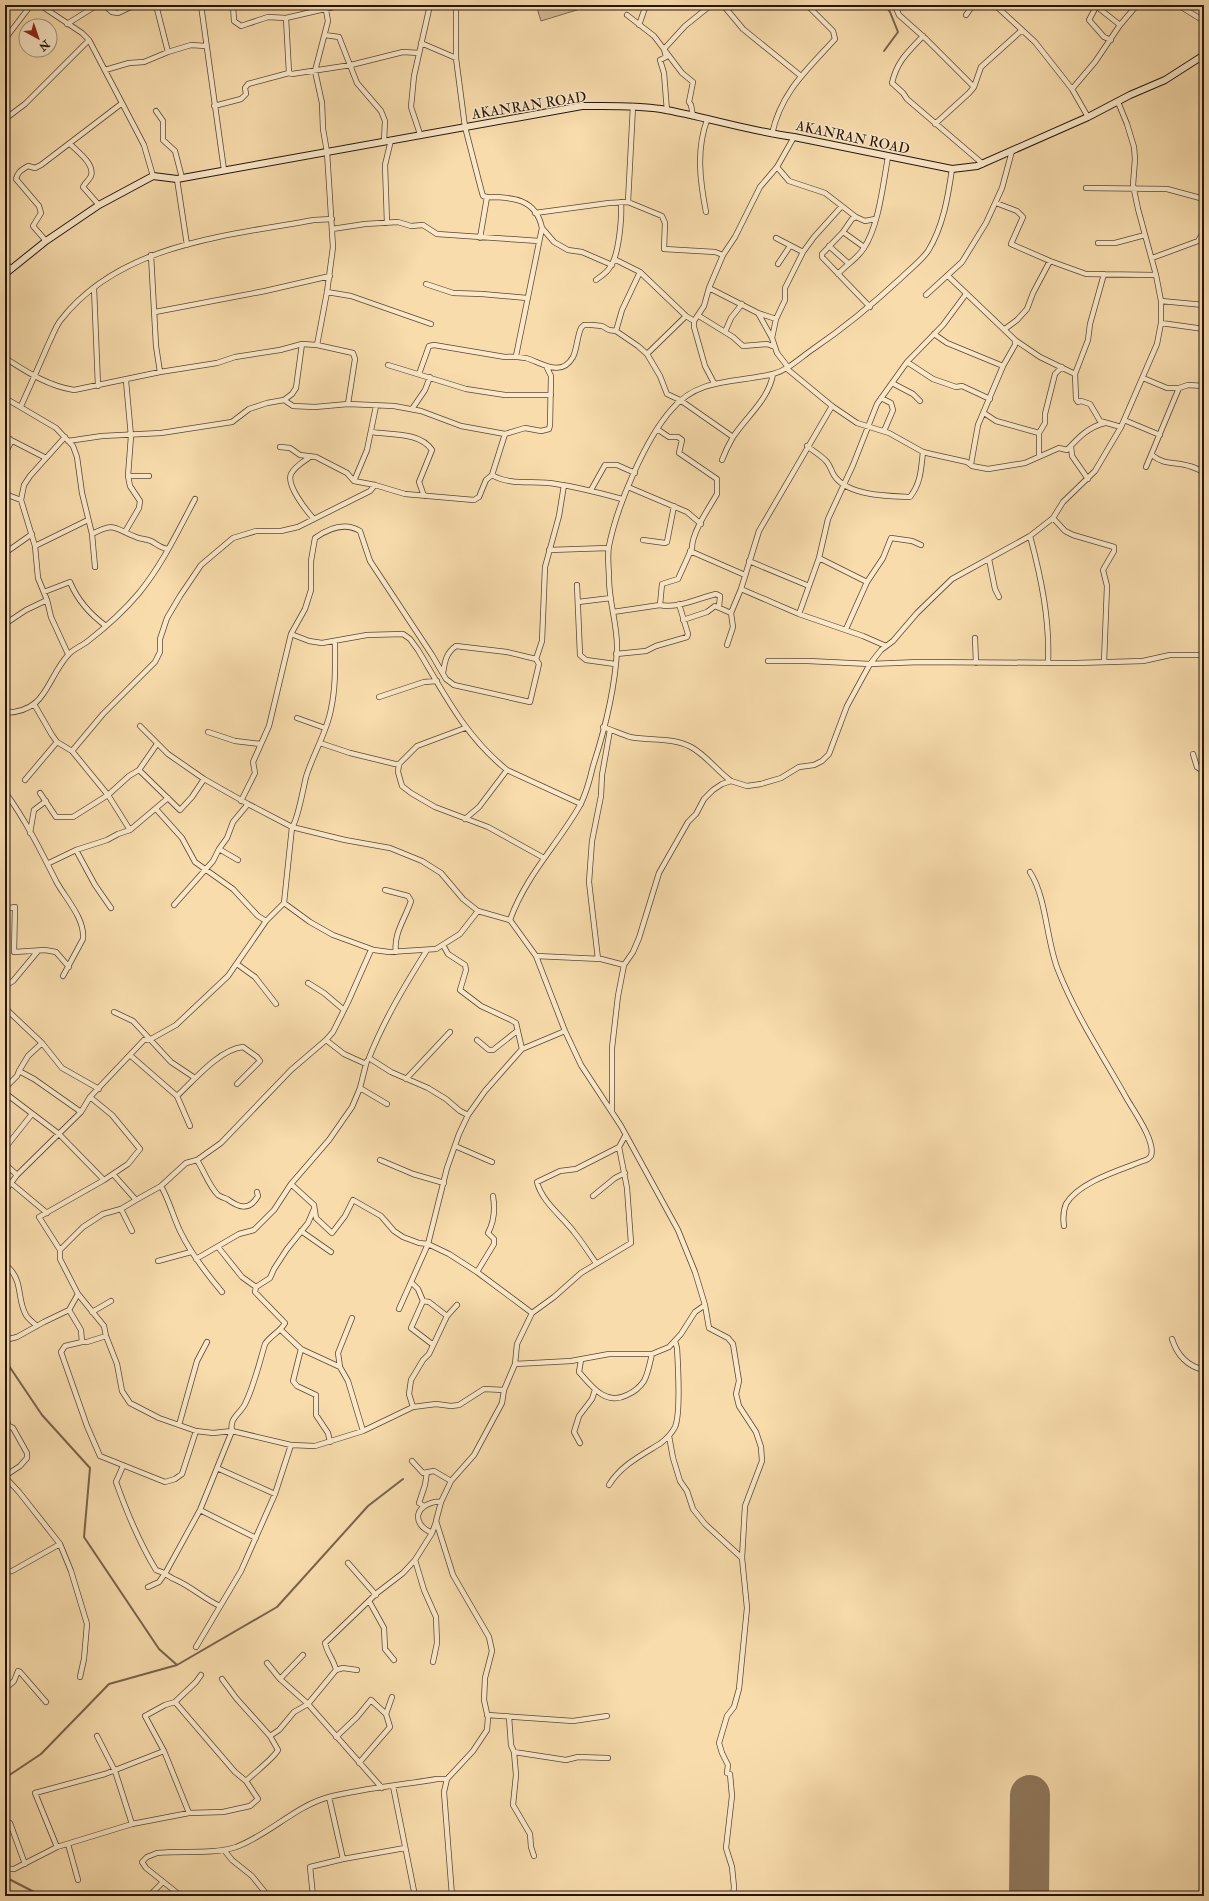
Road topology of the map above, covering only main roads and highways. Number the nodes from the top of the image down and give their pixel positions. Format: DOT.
graph roads {
  1 [pos="1204,55"];
  2 [pos="5,274"];
  1 -- 2 [label="main road, AKANRAN ROAD"];
}
